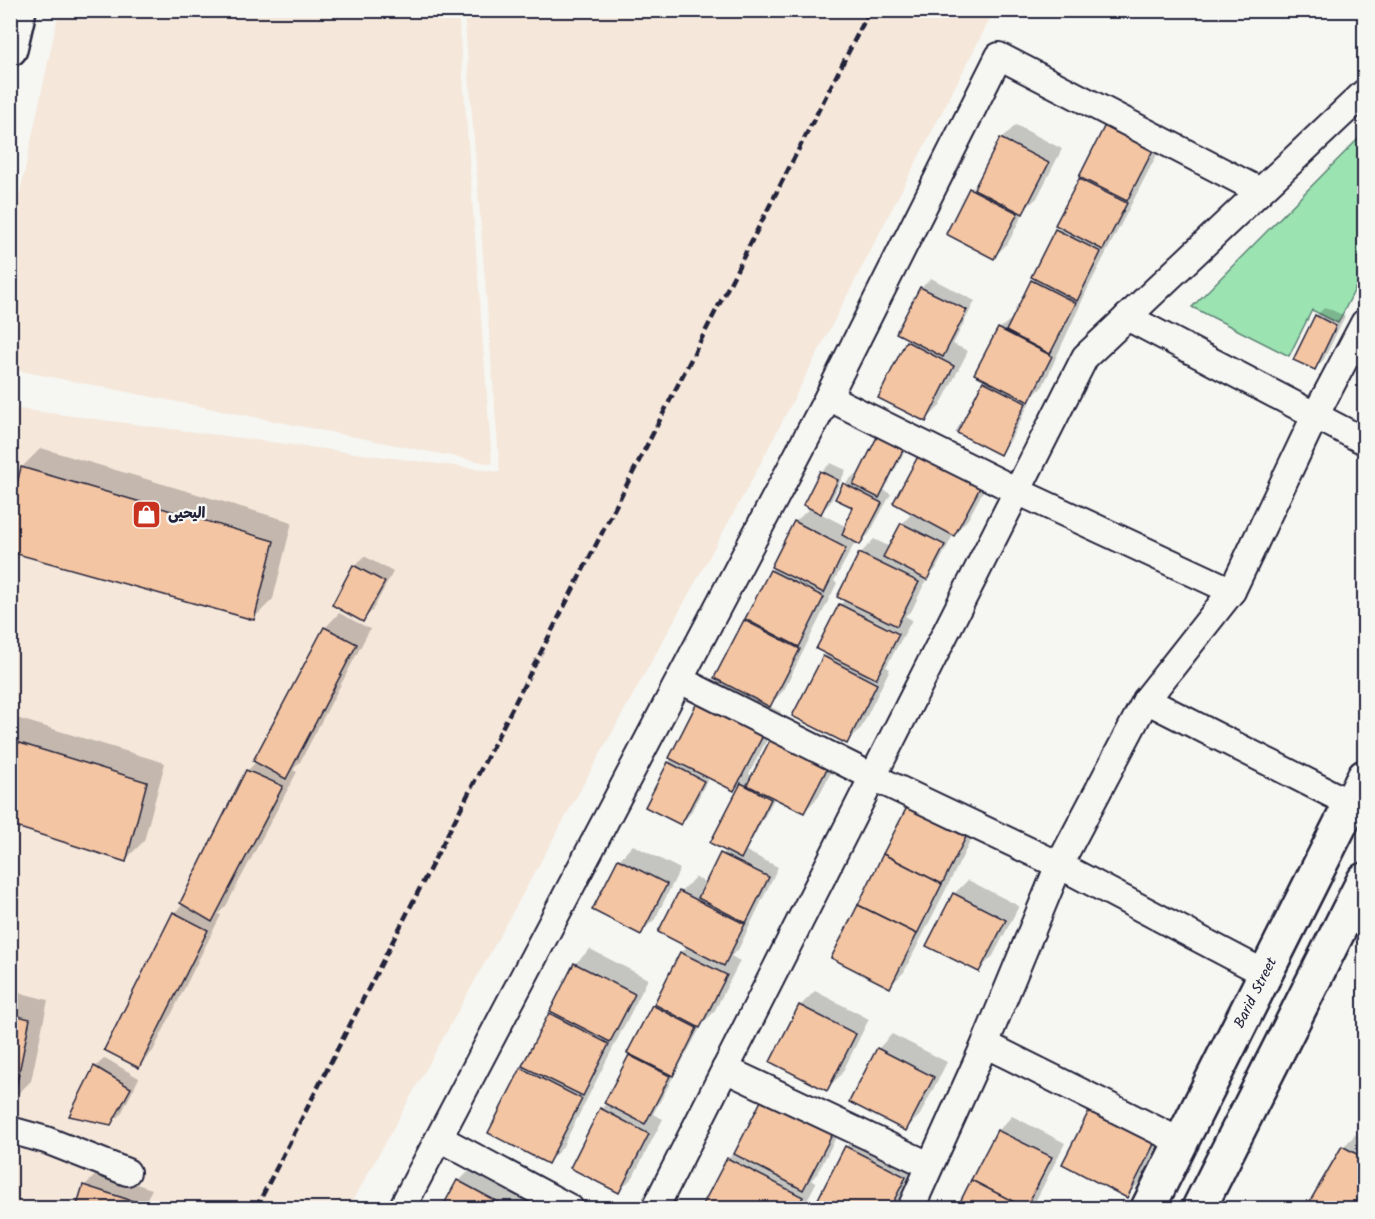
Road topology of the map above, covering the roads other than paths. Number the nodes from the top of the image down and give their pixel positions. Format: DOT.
graph roads {
  1 [pos="19,10"];
  2 [pos="10,49"];
  3 [pos="1365,93"];
  4 [pos="1260,191"];
  5 [pos="1127,317"];
  6 [pos="1365,323"];
  7 [pos="828,397"];
  8 [pos="1315,416"];
  9 [pos="1365,441"];
  10 [pos="1017,491"];
  11 [pos="1232,591"];
  12 [pos="680,680"];
  13 [pos="1146,700"];
  14 [pos="873,777"];
  15 [pos="1358,791"];
  16 [pos="1059,865"];
  17 [pos="1365,880"];
  18 [pos="1266,974"];
  19 [pos="985,1044"];
  20 [pos="725,1069"];
  21 [pos="10,1130"];
  22 [pos="439,1138"];
  23 [pos="1181,1142"];
  24 [pos="929,1165"];
  25 [pos="127,1172"];
  26 [pos="402,1209"];
  27 [pos="570,1209"];
  28 [pos="655,1209"];
  29 [pos="911,1209"];
  30 [pos="1148,1209"];
  31 [pos="1199,1209"];
  1 -- 2 [label="main road"];
  3 -- 4 [label="street"];
  4 -- 5 [label="street"];
  4 -- 7 [label="street"];
  5 -- 8 [label="street"];
  5 -- 10 [label="street"];
  6 -- 8 [label="street"];
  7 -- 10 [label="street"];
  7 -- 12 [label="street"];
  8 -- 9 [label="street"];
  8 -- 11 [label="street"];
  10 -- 11 [label="street"];
  10 -- 14 [label="street"];
  11 -- 13 [label="street"];
  12 -- 14 [label="street"];
  12 -- 22 [label="street"];
  13 -- 15 [label="street"];
  13 -- 16 [label="street"];
  14 -- 16 [label="street"];
  14 -- 20 [label="street"];
  15 -- 18 [label="main road, Barid Street"];
  16 -- 18 [label="street"];
  16 -- 19 [label="street"];
  17 -- 31 [label="main road"];
  18 -- 23 [label="main road, Barid Street"];
  19 -- 23 [label="street"];
  19 -- 24 [label="street"];
  20 -- 24 [label="street"];
  20 -- 28 [label="street"];
  21 -- 25 [label="street"];
  22 -- 26 [label="street"];
  22 -- 27 [label="street"];
  23 -- 30 [label="main road, Barid Street"];
  24 -- 29 [label="street"];
}
